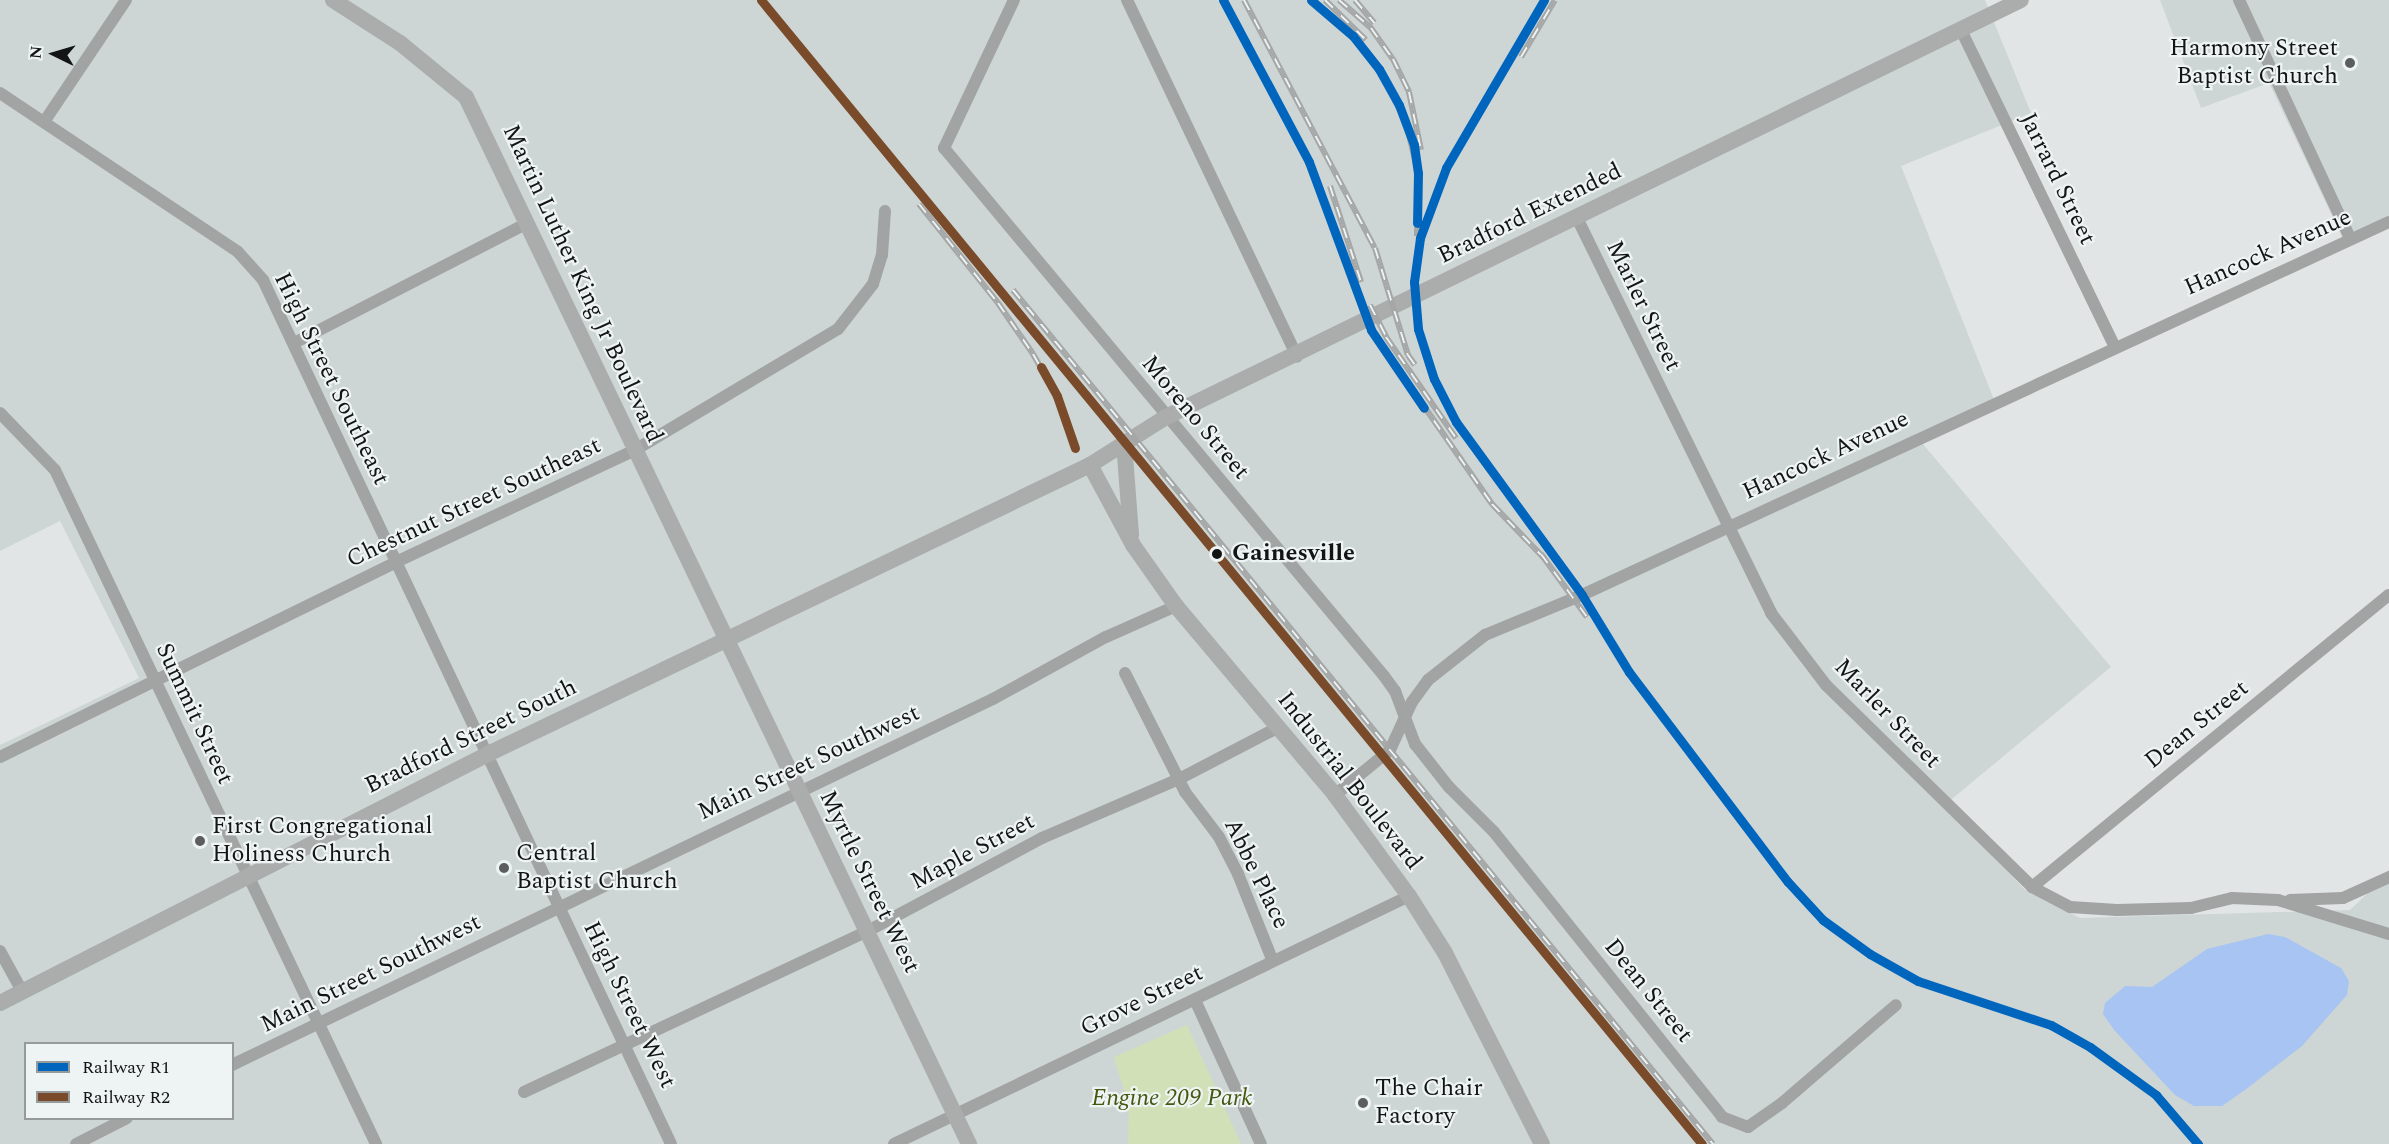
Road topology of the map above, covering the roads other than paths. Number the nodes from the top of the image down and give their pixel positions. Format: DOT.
graph roads {
  1 [pos="126,0"];
  2 [pos="333,0"];
  3 [pos="1014,0"];
  4 [pos="1127,0"];
  5 [pos="2020,0"];
  6 [pos="2239,0"];
  7 [pos="1961,30"];
  8 [pos="0,93"];
  9 [pos="44,122"];
  10 [pos="885,211"];
  11 [pos="1577,218"];
  12 [pos="2389,222"];
  13 [pos="526,224"];
  14 [pos="2350,238"];
  15 [pos="296,342"];
  16 [pos="2114,345"];
  17 [pos="1297,356"];
  18 [pos="0,413"];
  19 [pos="1166,417"];
  20 [pos="1124,443"];
  21 [pos="635,450"];
  22 [pos="1090,465"];
  23 [pos="1726,525"];
  24 [pos="935,539"];
  25 [pos="1132,545"];
  26 [pos="396,562"];
  27 [pos="2389,595"];
  28 [pos="1176,606"];
  29 [pos="726,640"];
  30 [pos="1125,673"];
  31 [pos="155,680"];
  32 [pos="1405,721"];
  33 [pos="1279,727"];
  34 [pos="486,755"];
  35 [pos="0,757"];
  36 [pos="1179,779"];
  37 [pos="799,791"];
  38 [pos="1335,795"];
  39 [pos="247,876"];
  40 [pos="2389,877"];
  41 [pos="2032,887"];
  42 [pos="1409,896"];
  43 [pos="2278,900"];
  44 [pos="558,906"];
  45 [pos="866,932"];
  46 [pos="2389,934"];
  47 [pos="0,951"];
  48 [pos="1272,959"];
  49 [pos="22,991"];
  50 [pos="1196,1000"];
  51 [pos="0,1003"];
  52 [pos="1896,1005"];
  53 [pos="315,1024"];
  54 [pos="625,1044"];
  55 [pos="234,1064"];
  56 [pos="524,1092"];
  57 [pos="955,1114"];
  58 [pos="125,1120"];
  59 [pos="76,1144"];
  60 [pos="376,1144"];
  61 [pos="671,1144"];
  62 [pos="894,1144"];
  63 [pos="969,1144"];
  64 [pos="1261,1144"];
  65 [pos="1542,1144"];
  1 -- 9 [label="street"];
  2 -- 13 [label="street, Martin Luther King Jr Boulevard"];
  3 -- 19 [label="street, Moreno Street"];
  4 -- 17 [label="street"];
  5 -- 7 [label="street, Bradford Extended"];
  6 -- 14 [label="street"];
  7 -- 11 [label="street, Bradford Extended"];
  7 -- 16 [label="street, Jarrard Street"];
  8 -- 9 [label="street, High Street Southeast"];
  9 -- 15 [label="street, High Street Southeast"];
  10 -- 21 [label="street, Chestnut Street Southeast"];
  11 -- 17 [label="street, Bradford Extended"];
  11 -- 23 [label="street, Marler Street"];
  12 -- 14 [label="street, Hancock Avenue"];
  13 -- 15 [label="street"];
  13 -- 21 [label="street, Martin Luther King Jr Boulevard"];
  14 -- 16 [label="street, Hancock Avenue"];
  15 -- 26 [label="street, High Street Southeast"];
  16 -- 23 [label="street, Hancock Avenue"];
  17 -- 19 [label="street, Bradford Extended"];
  18 -- 31 [label="street, Summit Street"];
  19 -- 20 [label="street, Bradford Extended"];
  19 -- 32 [label="street, Moreno Street"];
  20 -- 22 [label="street, Bradford Extended"];
  20 -- 25 [label="street"];
  21 -- 26 [label="street, Chestnut Street Southeast"];
  21 -- 29 [label="street, Martin Luther King Jr Boulevard"];
  22 -- 24 [label="street, Bradford Extended"];
  22 -- 25 [label="street, Industrial Boulevard"];
  23 -- 32 [label="street, Hancock Avenue"];
  23 -- 41 [label="street, Marler Street"];
  24 -- 29 [label="street, Bradford Street South"];
  25 -- 28 [label="street, Industrial Boulevard"];
  26 -- 31 [label="street, Chestnut Street Southeast"];
  26 -- 34 [label="street, High Street Southeast"];
  27 -- 41 [label="street, Dean Street"];
  28 -- 33 [label="street, Industrial Boulevard"];
  28 -- 37 [label="street, Main Street Southwest"];
  29 -- 34 [label="street, Bradford Street South"];
  29 -- 37 [label="street, Myrtle Street West"];
  30 -- 36 [label="street, Abbe Place"];
  31 -- 35 [label="street, Chestnut Street Southeast"];
  31 -- 39 [label="street, Summit Street"];
  32 -- 38 [label="street, Hancock Avenue"];
  32 -- 52 [label="street, Dean Street"];
  33 -- 36 [label="street, Maple Street"];
  33 -- 38 [label="street, Industrial Boulevard"];
  34 -- 39 [label="street, Bradford Street South"];
  34 -- 44 [label="street, High Street West"];
  36 -- 45 [label="street, Maple Street"];
  36 -- 48 [label="street, Abbe Place"];
  37 -- 44 [label="street, Main Street Southwest"];
  37 -- 45 [label="street, Myrtle Street West"];
  38 -- 42 [label="street, Industrial Boulevard"];
  39 -- 49 [label="street, Bradford Street South"];
  39 -- 53 [label="street, Summit Street"];
  40 -- 43 [label="street"];
  41 -- 43 [label="street, Marler Street"];
  42 -- 48 [label="street, Grove Street"];
  42 -- 65 [label="street, Industrial Boulevard"];
  43 -- 46 [label="street, Marler Street"];
  44 -- 53 [label="street, Main Street Southwest"];
  44 -- 54 [label="street, High Street West"];
  45 -- 54 [label="street, Maple Street"];
  45 -- 57 [label="street, Myrtle Street West"];
  47 -- 49 [label="street"];
  48 -- 50 [label="street, Grove Street"];
  49 -- 51 [label="street, Bradford Street South"];
  50 -- 57 [label="street, Grove Street"];
  50 -- 64 [label="street"];
  53 -- 55 [label="street, Main Street Southwest"];
  53 -- 60 [label="street, Summit Street"];
  54 -- 56 [label="street, Maple Street"];
  54 -- 61 [label="street, High Street West"];
  57 -- 62 [label="street, Grove Street"];
  57 -- 63 [label="street, Myrtle Street West"];
  58 -- 59 [label="street"];
}
